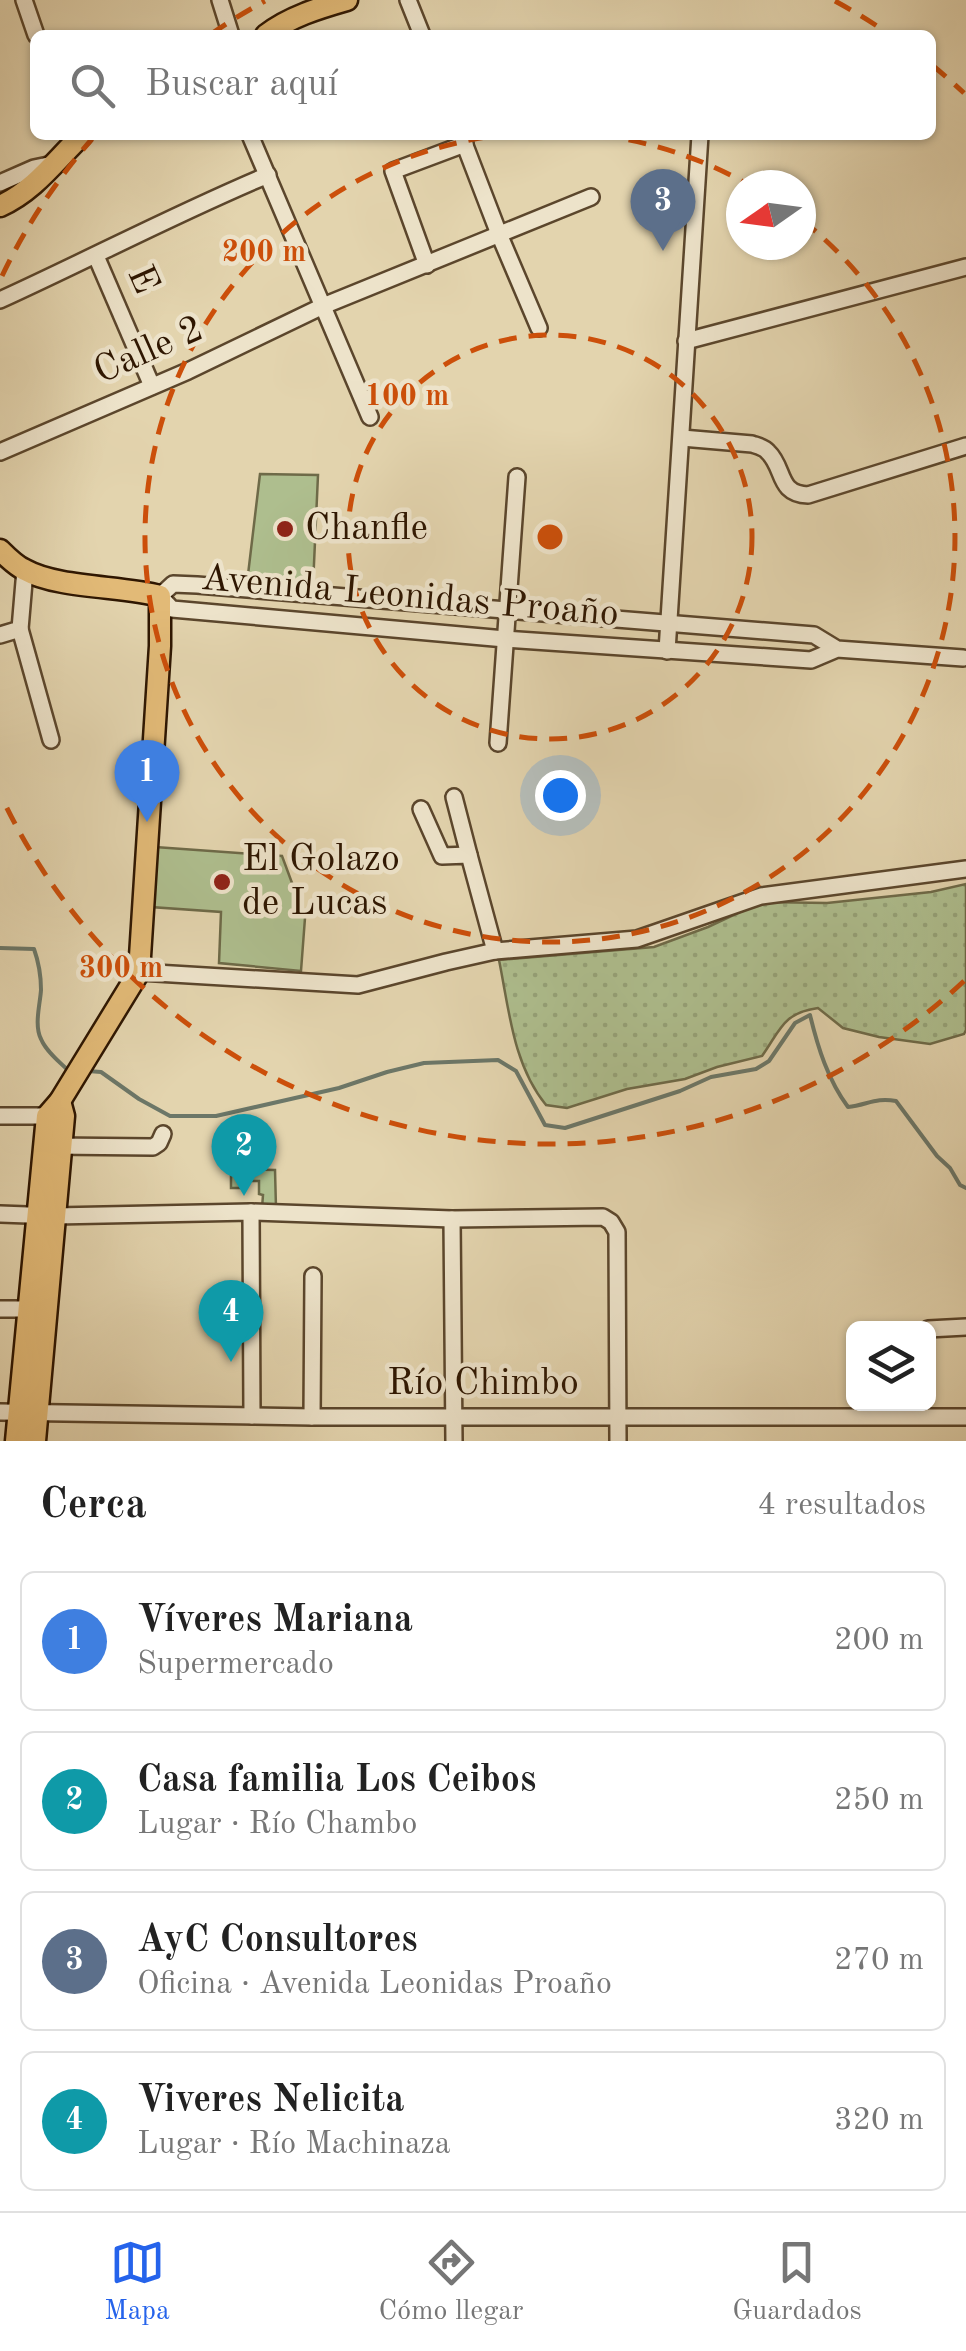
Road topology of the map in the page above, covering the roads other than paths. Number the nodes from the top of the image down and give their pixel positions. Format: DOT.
graph roads {
  1 [pos="24,0"];
  2 [pos="220,0"];
  3 [pos="408,0"];
  4 [pos="343,1"];
  5 [pos="34,30"];
  6 [pos="229,30"];
  7 [pos="274,30"];
  8 [pos="420,30"];
  9 [pos="74,140"];
  10 [pos="252,140"];
  11 [pos="461,140"];
  12 [pos="463,140"];
  13 [pos="700,140"];
  14 [pos="53,164"];
  15 [pos="268,176"];
  16 [pos="0,182"];
  17 [pos="591,197"];
  18 [pos="0,206"];
  19 [pos="498,234"];
  20 [pos="96,256"];
  21 [pos="427,265"];
  22 [pos="966,268"];
  23 [pos="0,300"];
  24 [pos="323,306"];
  25 [pos="539,328"];
  26 [pos="686,341"];
  27 [pos="152,386"];
  28 [pos="370,418"];
  29 [pos="682,438"];
  30 [pos="966,446"];
  31 [pos="0,452"];
  32 [pos="518,477"];
  33 [pos="0,550"];
  34 [pos="25,570"];
  35 [pos="160,596"];
  36 [pos="508,610"];
  37 [pos="670,622"];
  38 [pos="20,629"];
  39 [pos="0,635"];
  40 [pos="505,639"];
  41 [pos="837,649"];
  42 [pos="667,651"];
  43 [pos="963,658"];
  44 [pos="52,740"];
  45 [pos="498,743"];
  46 [pos="454,797"];
  47 [pos="421,810"];
  48 [pos="468,855"];
  49 [pos="966,869"];
  50 [pos="496,951"];
  51 [pos="139,972"];
  52 [pos="58,1107"];
  53 [pos="0,1116"];
  54 [pos="163,1134"];
  55 [pos="53,1146"];
  56 [pos="251,1212"];
  57 [pos="0,1214"];
  58 [pos="46,1216"];
  59 [pos="452,1219"];
  60 [pos="313,1276"];
  61 [pos="0,1309"];
  62 [pos="38,1310"];
  63 [pos="966,1327"];
  64 [pos="936,1329"];
  65 [pos="19,1413"];
  66 [pos="252,1416"];
  67 [pos="618,1416"];
  68 [pos="966,1416"];
  69 [pos="312,1417"];
  70 [pos="454,1417"];
  71 [pos="16,1441"];
  72 [pos="36,1441"];
  73 [pos="454,1441"];
  74 [pos="618,1441"];
  1 -- 5 [label="street"];
  2 -- 6 [label="street"];
  3 -- 8 [label="street"];
  4 -- 7 [label="main road"];
  9 -- 14 [label="main road"];
  10 -- 15 [label="street"];
  11 -- 21 [label="street"];
  12 -- 19 [label="street"];
  13 -- 26 [label="street, Avenida Leonidas Proaño"];
  14 -- 16 [label="street"];
  14 -- 18 [label="main road"];
  15 -- 20 [label="street"];
  15 -- 24 [label="street"];
  17 -- 19 [label="street, Calle 2"];
  19 -- 21 [label="street, Calle 2"];
  19 -- 25 [label="street"];
  20 -- 23 [label="street"];
  20 -- 27 [label="street, E"];
  21 -- 24 [label="street, Calle 2"];
  22 -- 26 [label="street"];
  24 -- 27 [label="street, Calle 2"];
  24 -- 28 [label="street"];
  26 -- 29 [label="street, Avenida Leonidas Proaño"];
  27 -- 31 [label="street, Calle 2"];
  29 -- 30 [label="street"];
  29 -- 37 [label="street, Avenida Leonidas Proaño"];
  32 -- 36 [label="street"];
  33 -- 34 [label="main road"];
  34 -- 35 [label="main road"];
  34 -- 38 [label="street"];
  35 -- 36 [label="street, Avenida Leonidas Proaño"];
  35 -- 40 [label="street, Avenida Leonidas Proaño"];
  35 -- 51 [label="main road"];
  36 -- 37 [label="street, Avenida Leonidas Proaño"];
  36 -- 40 [label="street"];
  37 -- 41 [label="street"];
  37 -- 42 [label="street, Avenida Leonidas Proaño"];
  38 -- 39 [label="street"];
  38 -- 44 [label="street"];
  40 -- 42 [label="street, Avenida Leonidas Proaño"];
  40 -- 45 [label="street"];
  41 -- 42 [label="street"];
  41 -- 43 [label="street"];
  46 -- 48 [label="street"];
  47 -- 48 [label="street"];
  48 -- 50 [label="street"];
  49 -- 50 [label="street"];
  50 -- 51 [label="street"];
  51 -- 52 [label="main road"];
  52 -- 53 [label="street"];
  52 -- 55 [label="main road"];
  54 -- 55 [label="street"];
  55 -- 58 [label="main road"];
  56 -- 58 [label="street"];
  56 -- 59 [label="street"];
  56 -- 66 [label="street"];
  57 -- 58 [label="street"];
  58 -- 62 [label="main road"];
  59 -- 67 [label="street"];
  59 -- 70 [label="street"];
  60 -- 69 [label="street"];
  61 -- 62 [label="street"];
  62 -- 65 [label="main road"];
  63 -- 64 [label="street"];
  65 -- 66 [label="street, Río Chimbo"];
  65 -- 71 [label="main road"];
  65 -- 72 [label="main road"];
  66 -- 69 [label="street, Río Chimbo"];
  67 -- 68 [label="street, Río Chimbo"];
  67 -- 70 [label="street, Río Chimbo"];
  67 -- 74 [label="street"];
  69 -- 70 [label="street, Río Chimbo"];
  70 -- 73 [label="street"];
}
